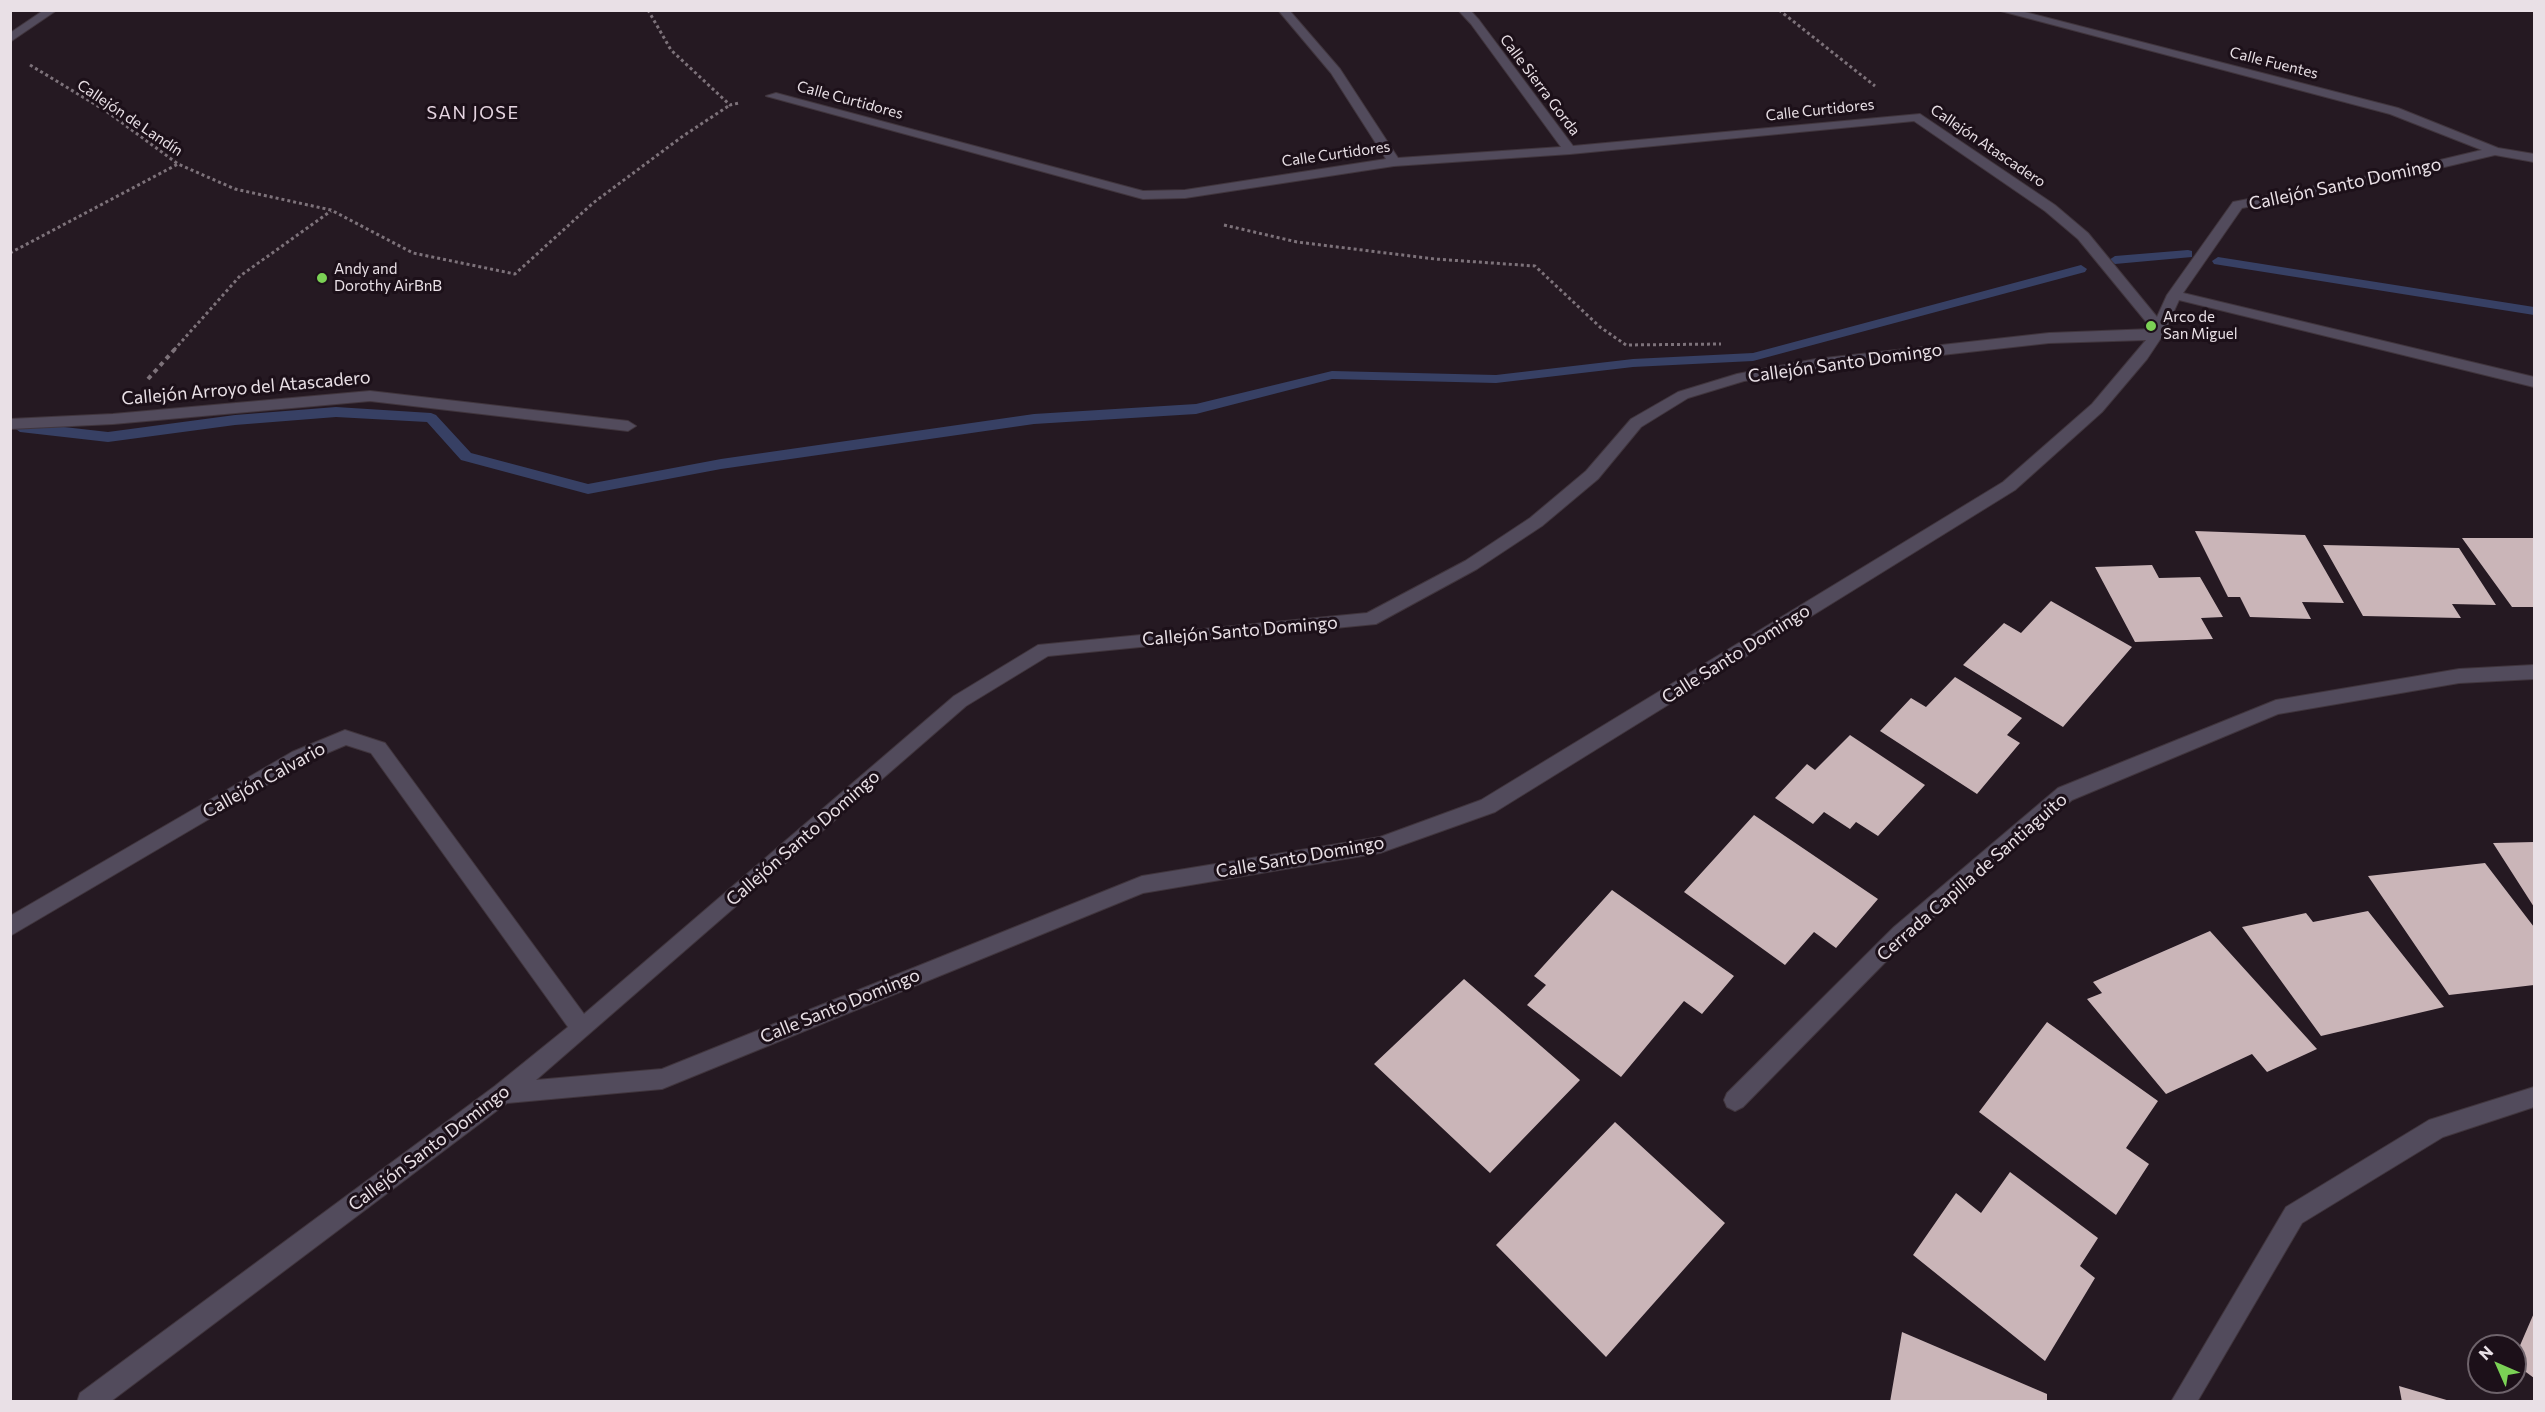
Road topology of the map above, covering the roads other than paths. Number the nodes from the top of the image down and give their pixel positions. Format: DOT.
graph roads {
  1 [pos="52,10"];
  2 [pos="1283,10"];
  3 [pos="1463,10"];
  4 [pos="2002,10"];
  5 [pos="10,39"];
  6 [pos="772,96"];
  7 [pos="1916,117"];
  8 [pos="1570,150"];
  9 [pos="2495,152"];
  10 [pos="2535,158"];
  11 [pos="1394,162"];
  12 [pos="2174,295"];
  13 [pos="2157,332"];
  14 [pos="2535,382"];
  15 [pos="10,424"];
  16 [pos="628,426"];
  17 [pos="2535,672"];
  18 [pos="10,927"];
  19 [pos="582,1029"];
  20 [pos="503,1093"];
  21 [pos="2535,1097"];
  22 [pos="1735,1100"];
  23 [pos="89,1401"];
  24 [pos="2183,1401"];
  1 -- 5 [label="street"];
  2 -- 11 [label="street"];
  3 -- 8 [label="street, Calle Sierra Gorda"];
  4 -- 9 [label="street, Calle Fuentes"];
  6 -- 11 [label="street, Calle Curtidores"];
  7 -- 8 [label="street, Calle Curtidores"];
  7 -- 13 [label="street, Callejón Atascadero"];
  8 -- 11 [label="street, Calle Curtidores"];
  9 -- 10 [label="street, Calle Fuentes"];
  9 -- 12 [label="street, Callejón Santo Domingo"];
  12 -- 13 [label="street, Callejón Santo Domingo"];
  12 -- 14 [label="street"];
  13 -- 19 [label="street, Callejón Santo Domingo"];
  13 -- 20 [label="street, Calle Santo Domingo"];
  15 -- 16 [label="street, Callejón Arroyo del Atascadero"];
  17 -- 22 [label="street, Cerrada Capilla de Santiaguito"];
  18 -- 19 [label="street, Callejón Calvario"];
  19 -- 20 [label="street, Callejón Santo Domingo"];
  20 -- 23 [label="street, Callejón Santo Domingo"];
  21 -- 24 [label="street"];
}
